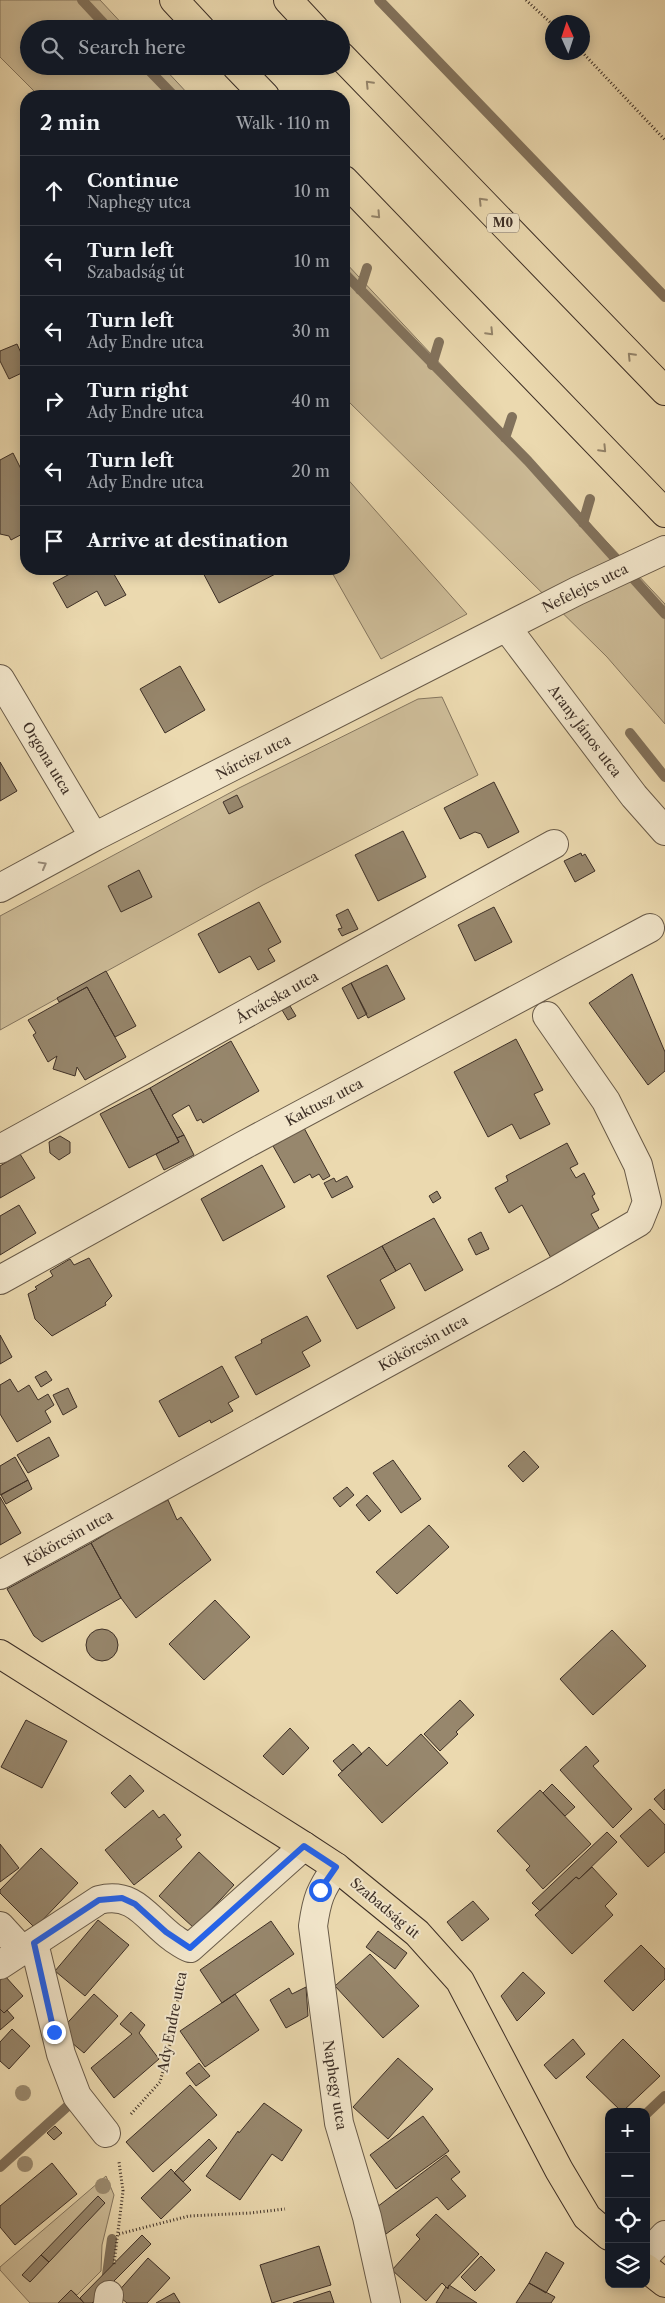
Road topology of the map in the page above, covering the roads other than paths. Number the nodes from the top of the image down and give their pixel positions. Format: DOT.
graph roads {
  1 [pos="174,0"];
  2 [pos="288,0"];
  3 [pos="193,20"];
  4 [pos="307,20"];
  5 [pos="350,65"];
  6 [pos="245,75"];
  7 [pos="259,90"];
  8 [pos="350,186"];
  9 [pos="665,391"];
  10 [pos="665,513"];
  11 [pos="665,550"];
  12 [pos="506,628"];
  13 [pos="0,678"];
  14 [pos="665,831"];
  15 [pos="94,837"];
  16 [pos="554,844"];
  17 [pos="0,888"];
  18 [pos="650,928"];
  19 [pos="547,1016"];
  20 [pos="0,1149"];
  21 [pos="0,1280"];
  22 [pos="0,1575"];
  23 [pos="0,1654"];
  24 [pos="304,1846"];
  25 [pos="336,1867"];
  26 [pos="0,1926"];
  27 [pos="19,1952"];
  28 [pos="106,2132"];
  29 [pos="605,2233"];
  30 [pos="665,2235"];
  31 [pos="650,2251"];
  32 [pos="650,2271"];
  33 [pos="665,2283"];
  34 [pos="386,2303"];
  1 -- 3 [label="main road"];
  2 -- 4 [label="main road"];
  9 -- 5 [label="main road, M0, one-way"];
  6 -- 7 [label="main road"];
  8 -- 10 [label="main road, one-way"];
  11 -- 12 [label="street, Nefelejcs utca"];
  12 -- 14 [label="street, Arany János utca"];
  12 -- 15 [label="street, Nárcisz utca"];
  13 -- 15 [label="street, Orgona utca"];
  17 -- 15 [label="street, Nárcisz utca, one-way"];
  16 -- 20 [label="street, Árvácska utca"];
  18 -- 21 [label="street, Kaktusz utca"];
  19 -- 22 [label="street, Kökörcsin utca"];
  23 -- 24 [label="main road, Szabadság út"];
  24 -- 25 [label="main road, Szabadság út"];
  24 -- 27 [label="street"];
  25 -- 29 [label="main road, Szabadság út"];
  25 -- 34 [label="street, Naphegy utca"];
  26 -- 27 [label="street"];
  27 -- 28 [label="street"];
  30 -- 31 [label="street"];
  32 -- 33 [label="main road"];
}
